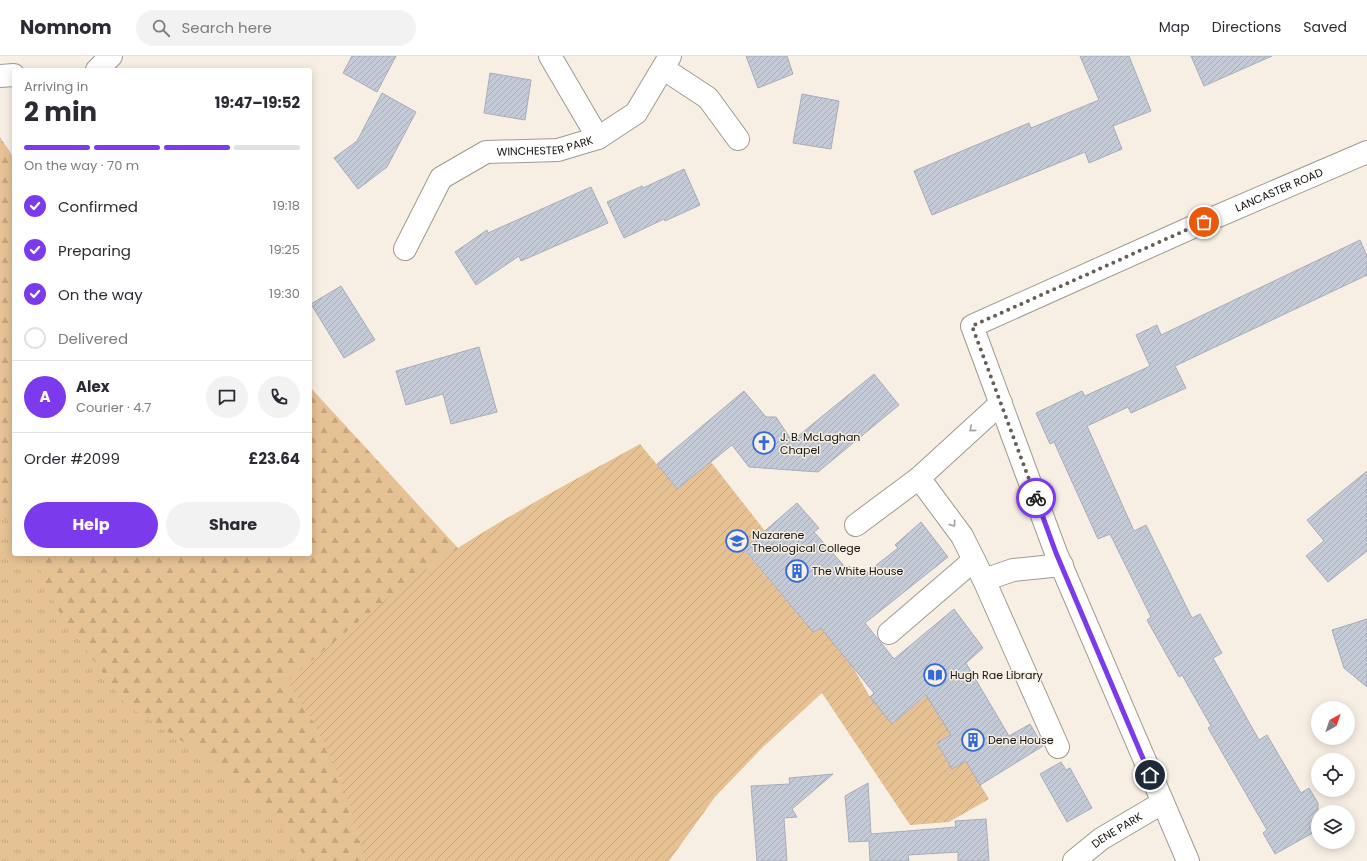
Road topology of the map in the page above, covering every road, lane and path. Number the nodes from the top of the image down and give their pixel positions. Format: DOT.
graph roads {
  1 [pos="111,56"];
  2 [pos="550,56"];
  3 [pos="667,62"];
  4 [pos="100,68"];
  5 [pos="12,75"];
  6 [pos="0,76"];
  7 [pos="598,138"];
  8 [pos="738,139"];
  9 [pos="1367,152"];
  10 [pos="405,249"];
  11 [pos="1001,403"];
  12 [pos="919,478"];
  13 [pos="856,525"];
  14 [pos="974,560"];
  15 [pos="1062,565"];
  16 [pos="984,580"];
  17 [pos="889,632"];
  18 [pos="1058,747"];
  19 [pos="1162,803"];
  20 [pos="1074,861"];
  21 [pos="1188,861"];
  1 -- 4 [label="street"];
  2 -- 7 [label="street"];
  3 -- 7 [label="street, WINCHESTER PARK"];
  3 -- 8 [label="street"];
  5 -- 6 [label="street"];
  7 -- 10 [label="street, WINCHESTER PARK"];
  9 -- 11 [label="street, LANCASTER ROAD"];
  11 -- 12 [label="street, one-way"];
  11 -- 15 [label="street"];
  12 -- 13 [label="street"];
  12 -- 14 [label="street, one-way"];
  14 -- 16 [label="street"];
  14 -- 17 [label="street"];
  15 -- 16 [label="street"];
  15 -- 19 [label="street"];
  16 -- 18 [label="street"];
  19 -- 20 [label="street, DENE PARK"];
  19 -- 21 [label="street"];
}
